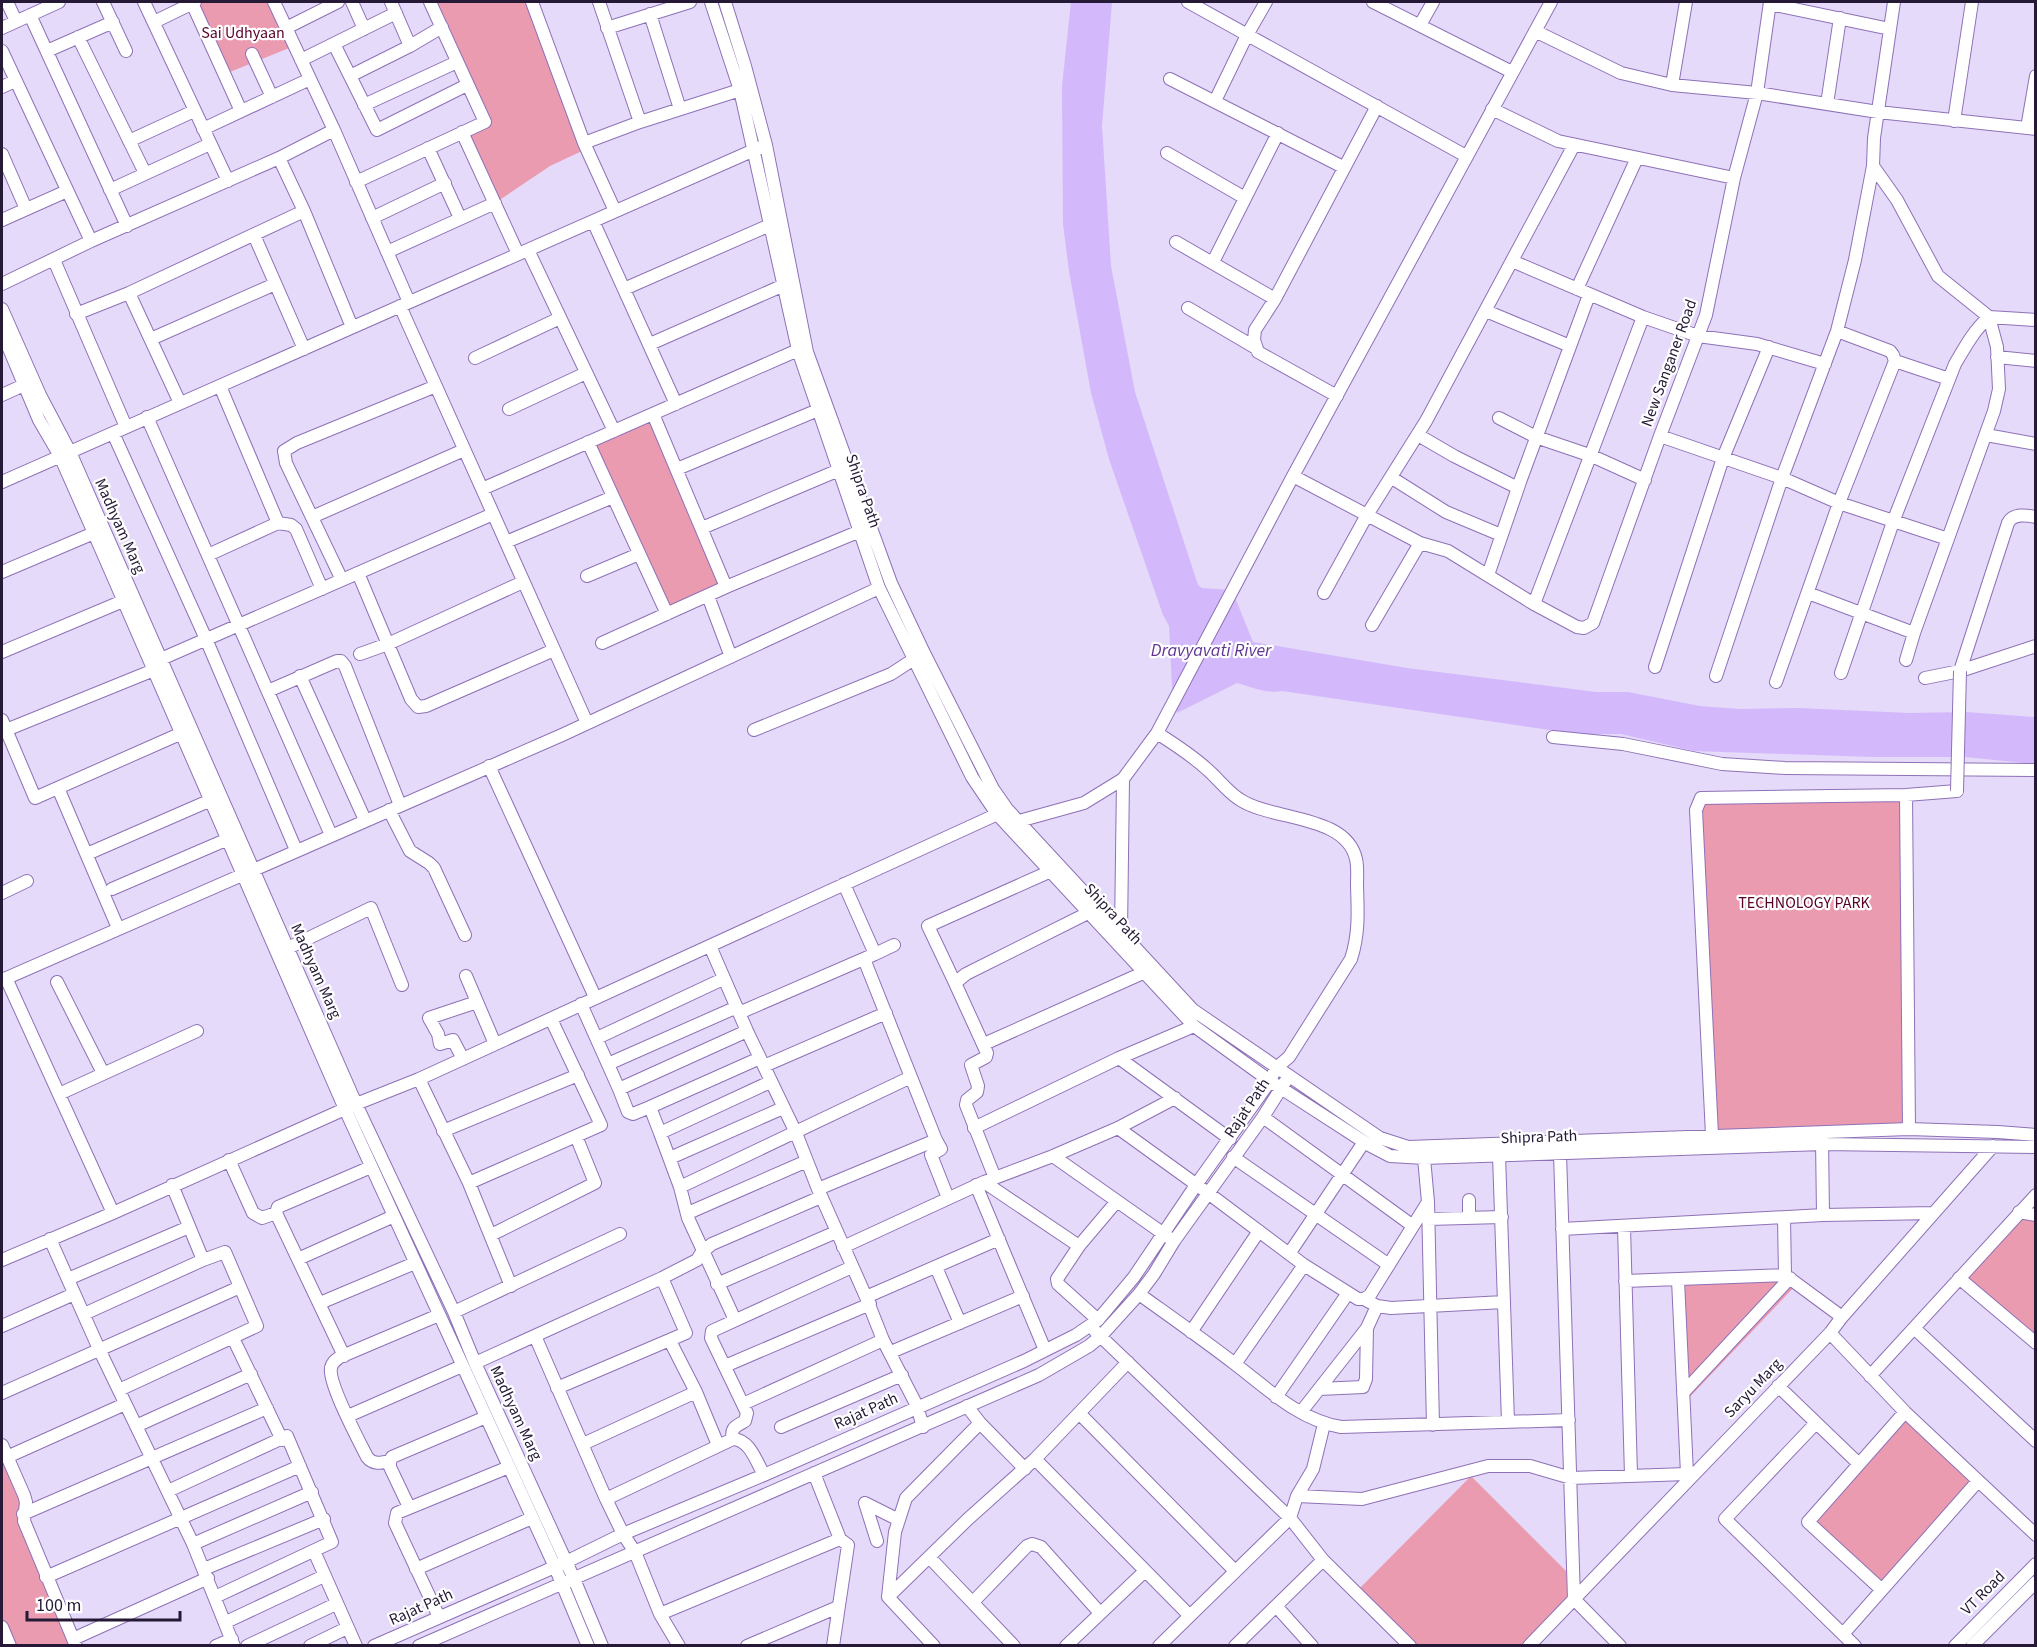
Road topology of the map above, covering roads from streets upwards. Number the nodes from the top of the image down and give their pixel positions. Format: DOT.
graph roads {
  1 [pos="7,2"];
  2 [pos="59,2"];
  3 [pos="103,2"];
  4 [pos="144,2"];
  5 [pos="194,2"];
  6 [pos="274,2"];
  7 [pos="338,2"];
  8 [pos="352,2"];
  9 [pos="430,2"];
  10 [pos="532,2"];
  11 [pos="599,2"];
  12 [pos="690,2"];
  13 [pos="711,2"];
  14 [pos="725,2"];
  15 [pos="1188,2"];
  16 [pos="1266,2"];
  17 [pos="1373,2"];
  18 [pos="1433,2"];
  19 [pos="1551,2"];
  20 [pos="1686,2"];
  21 [pos="1894,2"];
  22 [pos="1972,2"];
  23 [pos="1770,3"];
  24 [pos="394,7"];
  25 [pos="650,14"];
  26 [pos="30,15"];
  27 [pos="1840,18"];
  28 [pos="16,21"];
  29 [pos="113,22"];
  30 [pos="154,22"];
  31 [pos="1420,25"];
  32 [pos="441,27"];
  33 [pos="2,28"];
  34 [pos="286,28"];
  35 [pos="607,28"];
  36 [pos="1890,28"];
  37 [pos="364,29"];
  38 [pos="1535,31"];
  39 [pos="1247,35"];
  40 [pos="78,37"];
  41 [pos="334,44"];
  42 [pos="410,46"];
  43 [pos="2,51"];
  44 [pos="47,51"];
  45 [pos="126,51"];
  46 [pos="252,54"];
  47 [pos="301,60"];
  48 [pos="457,62"];
  49 [pos="1512,72"];
  50 [pos="350,76"];
  51 [pos="2036,76"];
  52 [pos="310,79"];
  53 [pos="1170,79"];
  54 [pos="15,81"];
  55 [pos="467,85"];
  56 [pos="1672,85"];
  57 [pos="2,87"];
  58 [pos="740,90"];
  59 [pos="1757,93"];
  60 [pos="272,97"];
  61 [pos="1215,101"];
  62 [pos="1827,104"];
  63 [pos="364,105"];
  64 [pos="1377,106"];
  65 [pos="680,109"];
  66 [pos="1492,109"];
  67 [pos="194,111"];
  68 [pos="241,111"];
  69 [pos="1878,112"];
  70 [pos="1954,121"];
  71 [pos="640,122"];
  72 [pos="203,129"];
  73 [pos="2031,129"];
  74 [pos="334,130"];
  75 [pos="462,132"];
  76 [pos="1278,134"];
  77 [pos="129,141"];
  78 [pos="584,143"];
  79 [pos="210,144"];
  80 [pos="766,145"];
  81 [pos="1574,145"];
  82 [pos="428,148"];
  83 [pos="754,150"];
  84 [pos="1167,153"];
  85 [pos="2,154"];
  86 [pos="1466,156"];
  87 [pos="279,158"];
  88 [pos="1636,158"];
  89 [pos="1873,166"];
  90 [pos="1343,167"];
  91 [pos="145,173"];
  92 [pos="1734,178"];
  93 [pos="228,181"];
  94 [pos="356,182"];
  95 [pos="445,183"];
  96 [pos="110,190"];
  97 [pos="67,191"];
  98 [pos="1245,198"];
  99 [pos="495,203"];
  100 [pos="26,209"];
  101 [pos="304,211"];
  102 [pos="615,211"];
  103 [pos="372,218"];
  104 [pos="460,218"];
  105 [pos="2,220"];
  106 [pos="593,221"];
  107 [pos="770,225"];
  108 [pos="127,226"];
  109 [pos="254,235"];
  110 [pos="91,241"];
  111 [pos="1176,242"];
  112 [pos="387,252"];
  113 [pos="523,252"];
  114 [pos="54,260"];
  115 [pos="1512,261"];
  116 [pos="1213,262"];
  117 [pos="2,284"];
  118 [pos="276,284"];
  119 [pos="784,285"];
  120 [pos="624,289"];
  121 [pos="1577,289"];
  122 [pos="129,293"];
  123 [pos="1589,295"];
  124 [pos="1275,299"];
  125 [pos="405,304"];
  126 [pos="1188,308"];
  127 [pos="2,309"];
  128 [pos="1486,311"];
  129 [pos="76,314"];
  130 [pos="1643,317"];
  131 [pos="1989,317"];
  132 [pos="560,318"];
  133 [pos="2036,320"];
  134 [pos="352,327"];
  135 [pos="1837,331"];
  136 [pos="2,332"];
  137 [pos="1698,336"];
  138 [pos="151,339"];
  139 [pos="650,344"];
  140 [pos="1570,346"];
  141 [pos="1769,347"];
  142 [pos="1256,348"];
  143 [pos="304,349"];
  144 [pos="798,350"];
  145 [pos="1997,357"];
  146 [pos="475,358"];
  147 [pos="1894,361"];
  148 [pos="2036,361"];
  149 [pos="1825,364"];
  150 [pos="586,373"];
  151 [pos="1949,379"];
  152 [pos="24,385"];
  153 [pos="220,386"];
  154 [pos="436,386"];
  155 [pos="2,395"];
  156 [pos="1337,396"];
  157 [pos="180,403"];
  158 [pos="676,404"];
  159 [pos="509,409"];
  160 [pos="818,410"];
  161 [pos="653,414"];
  162 [pos="147,417"];
  163 [pos="1500,418"];
  164 [pos="126,427"];
  165 [pos="614,431"];
  166 [pos="113,433"];
  167 [pos="1418,435"];
  168 [pos="1986,435"];
  169 [pos="1660,436"];
  170 [pos="1536,437"];
  171 [pos="588,442"];
  172 [pos="2036,444"];
  173 [pos="464,450"];
  174 [pos="65,454"];
  175 [pos="1592,456"];
  176 [pos="1724,458"];
  177 [pos="677,469"];
  178 [pos="839,470"];
  179 [pos="1293,476"];
  180 [pos="1392,478"];
  181 [pos="1782,478"];
  182 [pos="1645,480"];
  183 [pos="2,482"];
  184 [pos="1518,488"];
  185 [pos="482,489"];
  186 [pos="613,497"];
  187 [pos="1839,503"];
  188 [pos="493,514"];
  189 [pos="1367,515"];
  190 [pos="312,517"];
  191 [pos="2036,517"];
  192 [pos="1893,522"];
  193 [pos="278,523"];
  194 [pos="702,528"];
  195 [pos="860,531"];
  196 [pos="94,533"];
  197 [pos="1501,536"];
  198 [pos="1948,539"];
  199 [pos="506,542"];
  200 [pos="1420,543"];
  201 [pos="639,554"];
  202 [pos="208,555"];
  203 [pos="2,572"];
  204 [pos="357,573"];
  205 [pos="1488,575"];
  206 [pos="587,576"];
  207 [pos="342,580"];
  208 [pos="523,582"];
  209 [pos="726,587"];
  210 [pos="879,588"];
  211 [pos="322,589"];
  212 [pos="1324,593"];
  213 [pos="1808,593"];
  214 [pos="708,596"];
  215 [pos="123,601"];
  216 [pos="1534,604"];
  217 [pos="1862,612"];
  218 [pos="667,614"];
  219 [pos="239,625"];
  220 [pos="1372,625"];
  221 [pos="1914,633"];
  222 [pos="206,639"];
  223 [pos="602,643"];
  224 [pos="388,644"];
  225 [pos="2035,644"];
  226 [pos="554,650"];
  227 [pos="2,652"];
  228 [pos="731,657"];
  229 [pos="914,659"];
  230 [pos="1906,660"];
  231 [pos="337,661"];
  232 [pos="157,664"];
  233 [pos="1655,667"];
  234 [pos="1960,671"];
  235 [pos="1841,673"];
  236 [pos="300,676"];
  237 [pos="1716,676"];
  238 [pos="1925,678"];
  239 [pos="1776,682"];
  240 [pos="268,691"];
  241 [pos="586,723"];
  242 [pos="4,725"];
  243 [pos="1160,728"];
  244 [pos="754,730"];
  245 [pos="182,733"];
  246 [pos="1553,737"];
  247 [pos="489,766"];
  248 [pos="2036,770"];
  249 [pos="1123,779"];
  250 [pos="58,788"];
  251 [pos="1906,795"];
  252 [pos="211,800"];
  253 [pos="395,807"];
  254 [pos="1002,812"];
  255 [pos="364,820"];
  256 [pos="1019,821"];
  257 [pos="331,835"];
  258 [pos="228,839"];
  259 [pos="296,850"];
  260 [pos="87,854"];
  261 [pos="248,871"];
  262 [pos="1051,871"];
  263 [pos="27,881"];
  264 [pos="844,884"];
  265 [pos="112,889"];
  266 [pos="2,892"];
  267 [pos="1090,912"];
  268 [pos="118,928"];
  269 [pos="1121,932"];
  270 [pos="465,935"];
  271 [pos="894,945"];
  272 [pos="710,946"];
  273 [pos="288,948"];
  274 [pos="869,956"];
  275 [pos="1144,972"];
  276 [pos="466,976"];
  277 [pos="4,979"];
  278 [pos="723,979"];
  279 [pos="57,982"];
  280 [pos="955,983"];
  281 [pos="402,985"];
  282 [pos="595,997"];
  283 [pos="477,1002"];
  284 [pos="581,1004"];
  285 [pos="738,1010"];
  286 [pos="885,1013"];
  287 [pos="551,1019"];
  288 [pos="1194,1026"];
  289 [pos="196,1031"];
  290 [pos="747,1031"];
  291 [pos="597,1038"];
  292 [pos="495,1044"];
  293 [pos="984,1044"];
  294 [pos="1289,1057"];
  295 [pos="1119,1058"];
  296 [pos="463,1059"];
  297 [pos="762,1062"];
  298 [pos="608,1064"];
  299 [pos="1276,1068"];
  300 [pos="103,1072"];
  301 [pos="578,1075"];
  302 [pos="1287,1076"];
  303 [pos="911,1077"];
  304 [pos="419,1079"];
  305 [pos="1270,1081"];
  306 [pos="770,1082"];
  307 [pos="619,1089"];
  308 [pos="1282,1089"];
  309 [pos="58,1094"];
  310 [pos="1175,1098"];
  311 [pos="351,1106"];
  312 [pos="650,1107"];
  313 [pos="783,1108"];
  314 [pos="1263,1117"];
  315 [pos="974,1128"];
  316 [pos="1118,1128"];
  317 [pos="1909,1129"];
  318 [pos="443,1131"];
  319 [pos="660,1133"];
  320 [pos="796,1133"];
  321 [pos="1712,1135"];
  322 [pos="2036,1135"];
  323 [pos="576,1136"];
  324 [pos="1822,1138"];
  325 [pos="1230,1139"];
  326 [pos="936,1140"];
  327 [pos="1364,1142"];
  328 [pos="1993,1146"];
  329 [pos="2036,1147"];
  330 [pos="1560,1153"];
  331 [pos="1500,1155"];
  332 [pos="1053,1156"];
  333 [pos="1233,1157"];
  334 [pos="670,1158"];
  335 [pos="1424,1158"];
  336 [pos="229,1160"];
  337 [pos="807,1161"];
  338 [pos="371,1167"];
  339 [pos="1343,1174"];
  340 [pos="985,1182"];
  341 [pos="468,1183"];
  342 [pos="172,1185"];
  343 [pos="1196,1185"];
  344 [pos="680,1187"];
  345 [pos="1208,1192"];
  346 [pos="820,1193"];
  347 [pos="2036,1195"];
  348 [pos="948,1198"];
  349 [pos="1468,1200"];
  350 [pos="1117,1201"];
  351 [pos="1428,1202"];
  352 [pos="2019,1212"];
  353 [pos="113,1213"];
  354 [pos="276,1213"];
  355 [pos="688,1213"];
  356 [pos="1934,1213"];
  357 [pos="1316,1215"];
  358 [pos="1823,1215"];
  359 [pos="2036,1215"];
  360 [pos="394,1216"];
  361 [pos="1502,1217"];
  362 [pos="1469,1218"];
  363 [pos="1784,1218"];
  364 [pos="1428,1219"];
  365 [pos="1413,1226"];
  366 [pos="189,1227"];
  367 [pos="1624,1227"];
  368 [pos="1562,1229"];
  369 [pos="1259,1231"];
  370 [pos="836,1232"];
  371 [pos="491,1234"];
  372 [pos="620,1234"];
  373 [pos="1168,1237"];
  374 [pos="50,1239"];
  375 [pos="999,1239"];
  376 [pos="1079,1246"];
  377 [pos="843,1247"];
  378 [pos="702,1252"];
  379 [pos="1289,1254"];
  380 [pos="298,1258"];
  381 [pos="2,1260"];
  382 [pos="203,1260"];
  383 [pos="415,1263"];
  384 [pos="1304,1265"];
  385 [pos="1389,1266"];
  386 [pos="852,1267"];
  387 [pos="936,1267"];
  388 [pos="1787,1277"];
  389 [pos="662,1278"];
  390 [pos="1959,1278"];
  391 [pos="68,1279"];
  392 [pos="1678,1280"];
  393 [pos="1625,1281"];
  394 [pos="717,1284"];
  395 [pos="511,1286"];
  396 [pos="240,1287"];
  397 [pos="1348,1293"];
  398 [pos="74,1294"];
  399 [pos="1139,1294"];
  400 [pos="1023,1296"];
  401 [pos="1364,1299"];
  402 [pos="868,1300"];
  403 [pos="1504,1302"];
  404 [pos="320,1303"];
  405 [pos="1377,1306"];
  406 [pos="1430,1306"];
  407 [pos="454,1312"];
  408 [pos="84,1314"];
  409 [pos="439,1315"];
  410 [pos="1842,1317"];
  411 [pos="735,1320"];
  412 [pos="1094,1322"];
  413 [pos="960,1323"];
  414 [pos="2,1326"];
  415 [pos="1366,1328"];
  416 [pos="1914,1328"];
  417 [pos="1191,1332"];
  418 [pos="1830,1333"];
  419 [pos="534,1336"];
  420 [pos="1100,1337"];
  421 [pos="233,1338"];
  422 [pos="883,1340"];
  423 [pos="670,1341"];
  424 [pos="2036,1343"];
  425 [pos="99,1349"];
  426 [pos="1045,1350"];
  427 [pos="891,1352"];
  428 [pos="344,1356"];
  429 [pos="1128,1362"];
  430 [pos="469,1364"];
  431 [pos="1235,1364"];
  432 [pos="725,1366"];
  433 [pos="251,1374"];
  434 [pos="902,1375"];
  435 [pos="1870,1376"];
  436 [pos="1779,1386"];
  437 [pos="557,1388"];
  438 [pos="1319,1389"];
  439 [pos="119,1390"];
  440 [pos="696,1392"];
  441 [pos="1683,1393"];
  442 [pos="2,1394"];
  443 [pos="1276,1397"];
  444 [pos="125,1404"];
  445 [pos="743,1404"];
  446 [pos="917,1406"];
  447 [pos="967,1406"];
  448 [pos="267,1408"];
  449 [pos="1301,1412"];
  450 [pos="1905,1412"];
  451 [pos="1078,1413"];
  452 [pos="348,1416"];
  453 [pos="486,1417"];
  454 [pos="1569,1419"];
  455 [pos="1508,1422"];
  456 [pos="980,1423"];
  457 [pos="1324,1424"];
  458 [pos="1816,1424"];
  459 [pos="1433,1425"];
  460 [pos="136,1426"];
  461 [pos="781,1427"];
  462 [pos="923,1427"];
  463 [pos="733,1439"];
  464 [pos="282,1440"];
  465 [pos="2035,1440"];
  466 [pos="583,1444"];
  467 [pos="2,1445"];
  468 [pos="718,1445"];
  469 [pos="7,1457"];
  470 [pos="153,1459"];
  471 [pos="1035,1460"];
  472 [pos="390,1461"];
  473 [pos="1858,1463"];
  474 [pos="300,1466"];
  475 [pos="509,1467"];
  476 [pos="1025,1469"];
  477 [pos="814,1473"];
  478 [pos="1690,1474"];
  479 [pos="764,1475"];
  480 [pos="1631,1475"];
  481 [pos="1571,1478"];
  482 [pos="1978,1481"];
  483 [pos="168,1491"];
  484 [pos="312,1492"];
  485 [pos="1297,1496"];
  486 [pos="606,1499"];
  487 [pos="409,1507"];
  488 [pos="23,1514"];
  489 [pos="532,1518"];
  490 [pos="1290,1518"];
  491 [pos="324,1519"];
  492 [pos="181,1520"];
  493 [pos="899,1520"];
  494 [pos="623,1534"];
  495 [pos="2036,1535"];
  496 [pos="840,1539"];
  497 [pos="877,1541"];
  498 [pos="193,1544"];
  499 [pos="314,1551"];
  500 [pos="635,1552"];
  501 [pos="929,1557"];
  502 [pos="1323,1560"];
  503 [pos="561,1564"];
  504 [pos="2036,1564"];
  505 [pos="416,1569"];
  506 [pos="1145,1571"];
  507 [pos="1235,1571"];
  508 [pos="206,1574"];
  509 [pos="324,1576"];
  510 [pos="46,1577"];
  511 [pos="574,1579"];
  512 [pos="2036,1582"];
  513 [pos="562,1584"];
  514 [pos="1882,1590"];
  515 [pos="888,1596"];
  516 [pos="215,1597"];
  517 [pos="1574,1599"];
  518 [pos="973,1602"];
  519 [pos="336,1604"];
  520 [pos="1276,1606"];
  521 [pos="838,1607"];
  522 [pos="1100,1613"];
  523 [pos="660,1614"];
  524 [pos="1189,1615"];
  525 [pos="439,1617"];
  526 [pos="226,1622"];
  527 [pos="2,1627"];
  528 [pos="347,1628"];
  529 [pos="1843,1634"];
  530 [pos="771,1640"];
  531 [pos="74,1642"];
  532 [pos="233,1642"];
  533 [pos="587,1645"];
  534 [pos="10,1646"];
  535 [pos="216,1646"];
  536 [pos="247,1646"];
  537 [pos="310,1646"];
  538 [pos="356,1646"];
  539 [pos="374,1646"];
  540 [pos="419,1646"];
  541 [pos="602,1646"];
  542 [pos="679,1646"];
  543 [pos="747,1646"];
  544 [pos="833,1646"];
  545 [pos="934,1646"];
  546 [pos="1014,1646"];
  547 [pos="1066,1646"];
  548 [pos="1159,1646"];
  549 [pos="1235,1646"];
  550 [pos="1312,1646"];
  551 [pos="1410,1646"];
  552 [pos="1529,1646"];
  553 [pos="1620,1646"];
  554 [pos="1855,1646"];
  555 [pos="1955,1646"];
  556 [pos="1972,1646"];
  1 -- 28 [label="street"];
  2 -- 26 [label="street"];
  3 -- 29 [label="street"];
  4 -- 30 [label="street"];
  5 -- 30 [label="street"];
  5 -- 68 [label="street"];
  6 -- 34 [label="street"];
  7 -- 34 [label="street"];
  8 -- 37 [label="street"];
  9 -- 32 [label="street"];
  10 -- 78 [label="street"];
  11 -- 35 [label="street"];
  12 -- 25 [label="street"];
  13 -- 58 [label="street, Shipra Path"];
  14 -- 80 [label="street, Shipra Path"];
  15 -- 39 [label="street"];
  16 -- 39 [label="street"];
  17 -- 31 [label="street"];
  18 -- 31 [label="street"];
  19 -- 38 [label="street"];
  20 -- 56 [label="street"];
  21 -- 36 [label="street"];
  22 -- 70 [label="street"];
  23 -- 27 [label="street"];
  23 -- 59 [label="street, New Sanganer Road"];
  24 -- 37 [label="street"];
  24 -- 42 [label="street"];
  25 -- 35 [label="street"];
  25 -- 65 [label="street"];
  26 -- 28 [label="street"];
  26 -- 44 [label="street"];
  27 -- 36 [label="street"];
  27 -- 62 [label="street"];
  28 -- 33 [label="street"];
  29 -- 40 [label="street"];
  29 -- 45 [label="street"];
  30 -- 67 [label="street"];
  31 -- 49 [label="street"];
  32 -- 42 [label="street"];
  32 -- 48 [label="street"];
  34 -- 47 [label="street"];
  35 -- 71 [label="street"];
  36 -- 69 [label="street"];
  37 -- 41 [label="street"];
  38 -- 49 [label="street"];
  38 -- 56 [label="street"];
  39 -- 61 [label="street"];
  39 -- 64 [label="street"];
  40 -- 44 [label="street"];
  40 -- 77 [label="street"];
  41 -- 47 [label="street"];
  41 -- 50 [label="street"];
  42 -- 50 [label="street"];
  43 -- 54 [label="street"];
  44 -- 96 [label="street"];
  46 -- 60 [label="street"];
  47 -- 52 [label="street"];
  48 -- 55 [label="street"];
  48 -- 63 [label="street"];
  49 -- 66 [label="street"];
  50 -- 63 [label="street"];
  51 -- 73 [label="street"];
  52 -- 60 [label="street"];
  52 -- 74 [label="street"];
  53 -- 61 [label="street"];
  54 -- 57 [label="street"];
  54 -- 97 [label="street"];
  55 -- 63 [label="street"];
  55 -- 75 [label="street"];
  56 -- 59 [label="street"];
  58 -- 65 [label="street"];
  58 -- 83 [label="street, Shipra Path"];
  59 -- 62 [label="street"];
  59 -- 92 [label="street, New Sanganer Road"];
  60 -- 68 [label="street"];
  61 -- 76 [label="street"];
  62 -- 69 [label="street"];
  64 -- 86 [label="street"];
  64 -- 90 [label="street"];
  65 -- 71 [label="street"];
  66 -- 81 [label="street"];
  66 -- 86 [label="street"];
  67 -- 72 [label="street"];
  67 -- 77 [label="street"];
  68 -- 72 [label="street"];
  69 -- 70 [label="street"];
  69 -- 89 [label="street"];
  70 -- 73 [label="street"];
  71 -- 78 [label="street"];
  72 -- 79 [label="street"];
  74 -- 87 [label="street"];
  74 -- 94 [label="street"];
  75 -- 82 [label="street"];
  75 -- 99 [label="street"];
  76 -- 90 [label="street"];
  76 -- 98 [label="street"];
  77 -- 91 [label="street"];
  78 -- 102 [label="street"];
  79 -- 91 [label="street"];
  79 -- 93 [label="street"];
  80 -- 83 [label="street"];
  80 -- 254 [label="street, Shipra Path"];
  81 -- 88 [label="street"];
  81 -- 115 [label="street"];
  82 -- 94 [label="street"];
  82 -- 95 [label="street"];
  83 -- 102 [label="street"];
  83 -- 107 [label="street, Shipra Path"];
  84 -- 98 [label="street"];
  85 -- 100 [label="street"];
  86 -- 156 [label="street"];
  87 -- 93 [label="street"];
  87 -- 101 [label="street"];
  88 -- 92 [label="street"];
  88 -- 121 [label="street"];
  89 -- 131 [label="street"];
  89 -- 135 [label="street"];
  90 -- 124 [label="street"];
  91 -- 96 [label="street"];
  92 -- 137 [label="street, New Sanganer Road"];
  93 -- 108 [label="street"];
  94 -- 103 [label="street"];
  95 -- 103 [label="street"];
  95 -- 104 [label="street"];
  96 -- 108 [label="street"];
  97 -- 100 [label="street"];
  97 -- 110 [label="street"];
  98 -- 116 [label="street"];
  99 -- 104 [label="street"];
  99 -- 113 [label="street"];
  100 -- 105 [label="street"];
  101 -- 109 [label="street"];
  101 -- 134 [label="street"];
  102 -- 106 [label="street"];
  103 -- 112 [label="street"];
  104 -- 112 [label="street"];
  106 -- 113 [label="street"];
  106 -- 120 [label="street"];
  107 -- 119 [label="street, Shipra Path"];
  107 -- 120 [label="street"];
  108 -- 110 [label="street"];
  109 -- 118 [label="street"];
  109 -- 122 [label="street"];
  110 -- 114 [label="street"];
  111 -- 116 [label="street"];
  112 -- 125 [label="street"];
  113 -- 125 [label="street"];
  113 -- 132 [label="street"];
  114 -- 117 [label="street"];
  114 -- 129 [label="street"];
  115 -- 121 [label="street"];
  115 -- 128 [label="street"];
  116 -- 124 [label="street"];
  118 -- 138 [label="street"];
  118 -- 143 [label="street"];
  119 -- 139 [label="street"];
  119 -- 144 [label="street, Shipra Path"];
  120 -- 139 [label="street"];
  121 -- 123 [label="street"];
  122 -- 129 [label="street"];
  122 -- 138 [label="street"];
  123 -- 130 [label="street"];
  123 -- 140 [label="street"];
  124 -- 142 [label="street"];
  125 -- 134 [label="street"];
  125 -- 154 [label="street"];
  126 -- 142 [label="street"];
  127 -- 174 [label="street, Madhyam Marg"];
  128 -- 140 [label="street"];
  128 -- 167 [label="street"];
  129 -- 164 [label="street"];
  130 -- 137 [label="street"];
  130 -- 175 [label="street"];
  131 -- 133 [label="street"];
  131 -- 145 [label="street"];
  131 -- 151 [label="street"];
  132 -- 146 [label="street"];
  132 -- 150 [label="street"];
  134 -- 143 [label="street"];
  135 -- 147 [label="street"];
  135 -- 149 [label="street"];
  136 -- 152 [label="street, Madhyam Marg"];
  137 -- 141 [label="street"];
  137 -- 169 [label="street, New Sanganer Road"];
  138 -- 157 [label="street"];
  139 -- 158 [label="street"];
  140 -- 170 [label="street"];
  141 -- 149 [label="street"];
  141 -- 176 [label="street"];
  142 -- 156 [label="street"];
  143 -- 153 [label="street"];
  144 -- 158 [label="street"];
  144 -- 160 [label="street, Shipra Path"];
  145 -- 148 [label="street"];
  145 -- 168 [label="street"];
  147 -- 151 [label="street"];
  147 -- 187 [label="street"];
  149 -- 181 [label="street"];
  150 -- 159 [label="street"];
  150 -- 165 [label="street"];
  151 -- 192 [label="street"];
  152 -- 155 [label="street"];
  152 -- 174 [label="street, Madhyam Marg"];
  153 -- 157 [label="street"];
  153 -- 193 [label="street"];
  154 -- 173 [label="street"];
  154 -- 190 [label="street"];
  156 -- 179 [label="street"];
  157 -- 162 [label="street"];
  158 -- 161 [label="street"];
  160 -- 177 [label="street"];
  160 -- 178 [label="street, Shipra Path"];
  161 -- 165 [label="street"];
  161 -- 177 [label="street"];
  162 -- 164 [label="street"];
  162 -- 202 [label="street"];
  163 -- 170 [label="street"];
  164 -- 166 [label="street"];
  165 -- 171 [label="street"];
  166 -- 174 [label="street"];
  166 -- 222 [label="street"];
  167 -- 180 [label="street"];
  167 -- 184 [label="street"];
  168 -- 172 [label="street"];
  168 -- 198 [label="street"];
  169 -- 176 [label="street"];
  169 -- 182 [label="street, New Sanganer Road"];
  170 -- 175 [label="street"];
  170 -- 184 [label="street"];
  171 -- 185 [label="street"];
  171 -- 186 [label="street"];
  173 -- 185 [label="street"];
  173 -- 190 [label="street"];
  174 -- 183 [label="street"];
  174 -- 196 [label="street, Madhyam Marg"];
  174 -- 232 [label="street, Madhyam Marg"];
  175 -- 182 [label="street"];
  175 -- 216 [label="street"];
  176 -- 181 [label="street"];
  176 -- 233 [label="street"];
  177 -- 194 [label="street"];
  178 -- 194 [label="street"];
  178 -- 195 [label="street, Shipra Path"];
  179 -- 189 [label="street"];
  179 -- 243 [label="street"];
  180 -- 189 [label="street"];
  180 -- 197 [label="street"];
  181 -- 187 [label="street"];
  181 -- 237 [label="street"];
  182 -- 216 [label="street, New Sanganer Road"];
  184 -- 197 [label="street"];
  185 -- 188 [label="street"];
  186 -- 199 [label="street"];
  186 -- 201 [label="street"];
  187 -- 192 [label="street"];
  187 -- 213 [label="street"];
  188 -- 199 [label="street"];
  188 -- 204 [label="street"];
  189 -- 200 [label="street"];
  189 -- 212 [label="street"];
  190 -- 207 [label="street"];
  191 -- 234 [label="street"];
  192 -- 198 [label="street"];
  192 -- 217 [label="street"];
  193 -- 202 [label="street"];
  193 -- 211 [label="street"];
  194 -- 209 [label="street"];
  195 -- 209 [label="street"];
  195 -- 210 [label="street, Shipra Path"];
  196 -- 203 [label="street"];
  196 -- 215 [label="street, Madhyam Marg"];
  197 -- 205 [label="street"];
  198 -- 221 [label="street"];
  199 -- 208 [label="street"];
  200 -- 205 [label="street"];
  200 -- 220 [label="street"];
  201 -- 206 [label="street"];
  201 -- 218 [label="street"];
  202 -- 219 [label="street"];
  204 -- 207 [label="street"];
  204 -- 224 [label="street"];
  205 -- 216 [label="street"];
  207 -- 211 [label="street"];
  208 -- 224 [label="street"];
  208 -- 226 [label="street"];
  209 -- 214 [label="street"];
  210 -- 228 [label="street"];
  210 -- 229 [label="street, Shipra Path"];
  211 -- 219 [label="street"];
  213 -- 217 [label="street"];
  213 -- 239 [label="street"];
  214 -- 218 [label="street"];
  214 -- 228 [label="street"];
  215 -- 227 [label="street"];
  215 -- 232 [label="street, Madhyam Marg"];
  217 -- 221 [label="street"];
  217 -- 235 [label="street"];
  218 -- 223 [label="street"];
  219 -- 222 [label="street"];
  219 -- 240 [label="street"];
  221 -- 230 [label="street"];
  222 -- 232 [label="street"];
  222 -- 259 [label="street"];
  224 -- 226 [label="street"];
  224 -- 231 [label="street"];
  225 -- 234 [label="street"];
  226 -- 241 [label="street"];
  228 -- 241 [label="street"];
  229 -- 244 [label="street"];
  229 -- 254 [label="street, Shipra Path"];
  231 -- 236 [label="street"];
  231 -- 253 [label="street"];
  232 -- 242 [label="street"];
  232 -- 245 [label="street, Madhyam Marg"];
  232 -- 261 [label="street, Madhyam Marg"];
  234 -- 238 [label="street"];
  234 -- 251 [label="street, bridge"];
  236 -- 240 [label="street"];
  236 -- 255 [label="street"];
  240 -- 257 [label="street"];
  241 -- 247 [label="street"];
  242 -- 250 [label="street"];
  243 -- 249 [label="street"];
  243 -- 294 [label="street"];
  245 -- 250 [label="street"];
  245 -- 252 [label="street, Madhyam Marg"];
  246 -- 248 [label="street"];
  247 -- 253 [label="street"];
  247 -- 282 [label="street"];
  249 -- 256 [label="street"];
  249 -- 269 [label="street"];
  250 -- 260 [label="street"];
  251 -- 317 [label="street"];
  251 -- 321 [label="street"];
  252 -- 258 [label="street, Madhyam Marg"];
  252 -- 260 [label="street"];
  253 -- 255 [label="street"];
  253 -- 270 [label="street"];
  254 -- 256 [label="street, Shipra Path"];
  254 -- 262 [label="street, Shipra Path"];
  254 -- 264 [label="street"];
  255 -- 257 [label="street"];
  256 -- 269 [label="street, Shipra Path"];
  257 -- 259 [label="street"];
  258 -- 261 [label="street, Madhyam Marg"];
  258 -- 265 [label="street"];
  259 -- 261 [label="street"];
  260 -- 268 [label="street"];
  261 -- 268 [label="street"];
  261 -- 273 [label="street, Madhyam Marg"];
  261 -- 311 [label="street, Madhyam Marg"];
  262 -- 267 [label="street, Shipra Path"];
  262 -- 280 [label="street"];
  263 -- 266 [label="street"];
  264 -- 272 [label="street"];
  264 -- 274 [label="street"];
  267 -- 275 [label="street, Shipra Path"];
  267 -- 280 [label="street"];
  268 -- 277 [label="street"];
  269 -- 299 [label="street, Shipra Path"];
  271 -- 274 [label="street"];
  272 -- 278 [label="street"];
  272 -- 282 [label="street"];
  273 -- 281 [label="street"];
  273 -- 311 [label="street, Madhyam Marg"];
  274 -- 285 [label="street"];
  274 -- 286 [label="street"];
  275 -- 288 [label="street, Shipra Path"];
  275 -- 293 [label="street"];
  276 -- 283 [label="street"];
  277 -- 309 [label="street"];
  278 -- 285 [label="street"];
  278 -- 291 [label="street"];
  279 -- 300 [label="street"];
  280 -- 293 [label="street"];
  282 -- 284 [label="street"];
  283 -- 292 [label="street"];
  283 -- 296 [label="street"];
  284 -- 287 [label="street"];
  284 -- 291 [label="street"];
  285 -- 290 [label="street"];
  285 -- 298 [label="street"];
  286 -- 297 [label="street"];
  286 -- 303 [label="street"];
  287 -- 292 [label="street"];
  287 -- 301 [label="street"];
  288 -- 295 [label="street"];
  288 -- 305 [label="street, Shipra Path"];
  289 -- 300 [label="street"];
  290 -- 297 [label="street"];
  290 -- 307 [label="street"];
  291 -- 298 [label="street"];
  292 -- 296 [label="street"];
  293 -- 315 [label="street"];
  294 -- 299 [label="street"];
  294 -- 302 [label="street, Rajat Path"];
  295 -- 310 [label="street"];
  295 -- 315 [label="street"];
  296 -- 304 [label="street"];
  297 -- 306 [label="street"];
  297 -- 312 [label="street"];
  298 -- 307 [label="street"];
  299 -- 302 [label="street, Shipra Path"];
  299 -- 305 [label="street, Rajat Path"];
  300 -- 309 [label="street"];
  301 -- 318 [label="street"];
  301 -- 323 [label="street"];
  302 -- 308 [label="street, Rajat Path"];
  302 -- 321 [label="street, Shipra Path"];
  303 -- 320 [label="street"];
  303 -- 326 [label="street"];
  304 -- 311 [label="street"];
  304 -- 318 [label="street"];
  305 -- 308 [label="street, Shipra Path"];
  305 -- 325 [label="street, Rajat Path"];
  306 -- 313 [label="street"];
  306 -- 319 [label="street"];
  307 -- 312 [label="street"];
  308 -- 314 [label="street, Rajat Path"];
  308 -- 327 [label="street, Shipra Path"];
  309 -- 353 [label="street"];
  310 -- 316 [label="street"];
  310 -- 325 [label="street"];
  311 -- 336 [label="street"];
  311 -- 338 [label="street, Madhyam Marg"];
  311 -- 407 [label="street, Madhyam Marg"];
  312 -- 319 [label="street"];
  313 -- 320 [label="street"];
  313 -- 334 [label="street"];
  314 -- 333 [label="street, Rajat Path"];
  314 -- 339 [label="street"];
  315 -- 340 [label="street"];
  316 -- 332 [label="street"];
  316 -- 343 [label="street"];
  317 -- 322 [label="street, Shipra Path"];
  317 -- 324 [label="street, Shipra Path"];
  318 -- 341 [label="street"];
  319 -- 334 [label="street"];
  320 -- 337 [label="street"];
  320 -- 344 [label="street"];
  321 -- 324 [label="street, Shipra Path"];
  323 -- 341 [label="street"];
  323 -- 371 [label="street"];
  324 -- 328 [label="street, Shipra Path"];
  324 -- 330 [label="street, Shipra Path"];
  324 -- 358 [label="street"];
  325 -- 343 [label="street, Rajat Path"];
  326 -- 346 [label="street"];
  326 -- 348 [label="street"];
  327 -- 335 [label="street, Shipra Path"];
  327 -- 339 [label="street"];
  328 -- 329 [label="street, Shipra Path"];
  328 -- 356 [label="street, Saryu Marg"];
  330 -- 331 [label="street, Shipra Path"];
  330 -- 368 [label="street"];
  331 -- 335 [label="street, Shipra Path"];
  331 -- 361 [label="street"];
  332 -- 340 [label="street"];
  332 -- 350 [label="street"];
  333 -- 345 [label="street, Rajat Path"];
  333 -- 357 [label="street"];
  334 -- 344 [label="street"];
  335 -- 351 [label="street"];
  336 -- 342 [label="street"];
  336 -- 354 [label="street"];
  337 -- 346 [label="street"];
  337 -- 355 [label="street"];
  338 -- 354 [label="street"];
  338 -- 360 [label="street, Madhyam Marg"];
  339 -- 357 [label="street"];
  339 -- 365 [label="street"];
  340 -- 348 [label="street"];
  340 -- 375 [label="street"];
  340 -- 376 [label="street"];
  341 -- 371 [label="street"];
  342 -- 353 [label="street"];
  342 -- 366 [label="street"];
  343 -- 345 [label="street"];
  343 -- 373 [label="street, Rajat Path"];
  344 -- 355 [label="street"];
  345 -- 369 [label="street"];
  345 -- 373 [label="street, Rajat Path"];
  346 -- 370 [label="street"];
  346 -- 378 [label="street"];
  347 -- 352 [label="street"];
  348 -- 377 [label="street"];
  349 -- 362 [label="street"];
  350 -- 373 [label="street"];
  350 -- 376 [label="street"];
  351 -- 364 [label="street"];
  351 -- 365 [label="street"];
  352 -- 359 [label="street"];
  352 -- 390 [label="street"];
  353 -- 374 [label="street"];
  354 -- 380 [label="street"];
  355 -- 378 [label="street"];
  356 -- 358 [label="street"];
  356 -- 410 [label="street, Saryu Marg"];
  357 -- 379 [label="street"];
  357 -- 385 [label="street"];
  358 -- 363 [label="street"];
  360 -- 380 [label="street"];
  360 -- 383 [label="street, Madhyam Marg"];
  361 -- 362 [label="street"];
  361 -- 403 [label="street"];
  362 -- 364 [label="street"];
  363 -- 367 [label="street"];
  363 -- 388 [label="street"];
  364 -- 406 [label="street"];
  365 -- 385 [label="street"];
  366 -- 382 [label="street"];
  366 -- 391 [label="street"];
  367 -- 368 [label="street"];
  367 -- 393 [label="street"];
  368 -- 454 [label="street"];
  369 -- 379 [label="street"];
  369 -- 417 [label="street"];
  370 -- 377 [label="street"];
  370 -- 394 [label="street"];
  371 -- 395 [label="street"];
  372 -- 395 [label="street"];
  373 -- 399 [label="street, Rajat Path"];
  373 -- 412 [label="street, Rajat Path"];
  374 -- 381 [label="street"];
  374 -- 391 [label="street"];
  375 -- 387 [label="street"];
  375 -- 400 [label="street"];
  376 -- 412 [label="street"];
  377 -- 386 [label="street"];
  378 -- 389 [label="street"];
  378 -- 394 [label="street"];
  379 -- 384 [label="street"];
  380 -- 404 [label="street"];
  382 -- 396 [label="street"];
  382 -- 408 [label="street"];
  383 -- 404 [label="street"];
  383 -- 409 [label="street, Madhyam Marg"];
  384 -- 397 [label="street"];
  384 -- 431 [label="street"];
  385 -- 401 [label="street"];
  386 -- 402 [label="street"];
  386 -- 411 [label="street"];
  387 -- 402 [label="street"];
  387 -- 413 [label="street"];
  388 -- 392 [label="street"];
  388 -- 410 [label="street"];
  388 -- 441 [label="street"];
  389 -- 419 [label="street"];
  389 -- 423 [label="street"];
  390 -- 416 [label="street"];
  390 -- 424 [label="street"];
  391 -- 398 [label="street"];
  392 -- 393 [label="street"];
  392 -- 441 [label="street"];
  393 -- 480 [label="street"];
  394 -- 411 [label="street"];
  395 -- 407 [label="street"];
  396 -- 421 [label="street"];
  396 -- 425 [label="street"];
  397 -- 401 [label="street"];
  397 -- 443 [label="street"];
  398 -- 408 [label="street"];
  398 -- 414 [label="street"];
  399 -- 417 [label="street"];
  399 -- 420 [label="street, Rajat Path"];
  400 -- 413 [label="street"];
  400 -- 426 [label="street"];
  401 -- 405 [label="street"];
  402 -- 422 [label="street"];
  402 -- 432 [label="street"];
  403 -- 406 [label="street"];
  403 -- 455 [label="street"];
  404 -- 428 [label="street"];
  405 -- 406 [label="street"];
  405 -- 415 [label="street"];
  406 -- 459 [label="street"];
  407 -- 430 [label="street, Madhyam Marg"];
  408 -- 425 [label="street"];
  409 -- 428 [label="street"];
  409 -- 430 [label="street, Madhyam Marg"];
  410 -- 418 [label="street, Saryu Marg"];
  411 -- 432 [label="street"];
  412 -- 420 [label="street"];
  412 -- 426 [label="street, Rajat Path"];
  413 -- 427 [label="street"];
  415 -- 438 [label="street"];
  415 -- 438 [label="street"];
  416 -- 435 [label="street"];
  416 -- 465 [label="street"];
  417 -- 431 [label="street"];
  418 -- 435 [label="street"];
  418 -- 436 [label="street, Saryu Marg"];
  419 -- 430 [label="street"];
  419 -- 437 [label="street"];
  420 -- 429 [label="street"];
  420 -- 447 [label="street, Rajat Path"];
  421 -- 433 [label="street"];
  421 -- 439 [label="street"];
  422 -- 427 [label="street"];
  422 -- 445 [label="street"];
  423 -- 437 [label="street"];
  423 -- 440 [label="street"];
  425 -- 439 [label="street"];
  425 -- 442 [label="street"];
  426 -- 446 [label="street, Rajat Path"];
  427 -- 434 [label="street"];
  428 -- 452 [label="street"];
  429 -- 451 [label="street"];
  429 -- 490 [label="street"];
  430 -- 452 [label="street"];
  430 -- 453 [label="street, Madhyam Marg"];
  430 -- 503 [label="street, Madhyam Marg"];
  431 -- 443 [label="street"];
  432 -- 445 [label="street"];
  433 -- 448 [label="street"];
  433 -- 460 [label="street"];
  434 -- 446 [label="street"];
  434 -- 461 [label="street"];
  435 -- 450 [label="street"];
  436 -- 458 [label="street"];
  436 -- 478 [label="street, Saryu Marg"];
  437 -- 466 [label="street"];
  438 -- 449 [label="street"];
  439 -- 444 [label="street"];
  440 -- 466 [label="street"];
  440 -- 468 [label="street"];
  441 -- 478 [label="street"];
  443 -- 449 [label="street"];
  444 -- 460 [label="street"];
  444 -- 469 [label="street"];
  445 -- 463 [label="street"];
  446 -- 462 [label="street"];
  446 -- 479 [label="street, Rajat Path"];
  447 -- 456 [label="street"];
  447 -- 462 [label="street, Rajat Path"];
  448 -- 464 [label="street"];
  448 -- 470 [label="street"];
  449 -- 457 [label="street"];
  450 -- 473 [label="street"];
  450 -- 482 [label="street"];
  451 -- 471 [label="street"];
  451 -- 507 [label="street"];
  452 -- 472 [label="street"];
  453 -- 472 [label="street"];
  453 -- 475 [label="street, Madhyam Marg"];
  454 -- 455 [label="street"];
  454 -- 481 [label="street"];
  455 -- 459 [label="street"];
  456 -- 476 [label="street"];
  456 -- 493 [label="street"];
  457 -- 459 [label="street"];
  457 -- 485 [label="street"];
  458 -- 473 [label="street"];
  458 -- 529 [label="street"];
  460 -- 470 [label="street"];
  462 -- 477 [label="street, Rajat Path"];
  463 -- 468 [label="street"];
  463 -- 479 [label="street"];
  464 -- 474 [label="street"];
  464 -- 483 [label="street"];
  466 -- 486 [label="street"];
  467 -- 469 [label="street"];
  468 -- 486 [label="street"];
  469 -- 488 [label="street"];
  470 -- 483 [label="street"];
  470 -- 488 [label="street"];
  471 -- 476 [label="street"];
  471 -- 506 [label="street"];
  472 -- 487 [label="street"];
  473 -- 514 [label="street"];
  474 -- 484 [label="street"];
  474 -- 492 [label="street"];
  475 -- 487 [label="street"];
  475 -- 489 [label="street, Madhyam Marg"];
  476 -- 501 [label="street"];
  477 -- 496 [label="street"];
  477 -- 500 [label="street, Rajat Path"];
  478 -- 480 [label="street"];
  478 -- 517 [label="street, Saryu Marg"];
  479 -- 494 [label="street, Rajat Path"];
  480 -- 481 [label="street"];
  481 -- 485 [label="street"];
  481 -- 517 [label="street"];
  482 -- 495 [label="street"];
  482 -- 514 [label="street"];
  483 -- 492 [label="street"];
  484 -- 491 [label="street"];
  484 -- 498 [label="street"];
  485 -- 490 [label="street"];
  486 -- 494 [label="street"];
  487 -- 505 [label="street"];
  488 -- 510 [label="street"];
  489 -- 503 [label="street, Madhyam Marg"];
  489 -- 505 [label="street"];
  490 -- 502 [label="street"];
  490 -- 507 [label="street"];
  491 -- 499 [label="street"];
  491 -- 508 [label="street"];
  492 -- 498 [label="street"];
  492 -- 510 [label="street"];
  493 -- 497 [label="street"];
  493 -- 515 [label="street"];
  494 -- 500 [label="street"];
  494 -- 503 [label="street, Rajat Path"];
  496 -- 521 [label="street"];
  496 -- 523 [label="street"];
  498 -- 508 [label="street"];
  499 -- 509 [label="street"];
  499 -- 516 [label="street"];
  500 -- 511 [label="street, Rajat Path"];
  500 -- 523 [label="street"];
  501 -- 515 [label="street"];
  501 -- 518 [label="street"];
  502 -- 520 [label="street"];
  502 -- 551 [label="street"];
  503 -- 511 [label="street, Madhyam Marg"];
  503 -- 513 [label="street, Madhyam Marg"];
  503 -- 525 [label="street, Rajat Path"];
  504 -- 555 [label="street, VT Road"];
  505 -- 525 [label="street"];
  506 -- 522 [label="street"];
  506 -- 524 [label="street"];
  507 -- 524 [label="street"];
  508 -- 516 [label="street"];
  508 -- 531 [label="street"];
  509 -- 519 [label="street"];
  509 -- 526 [label="street"];
  510 -- 531 [label="street"];
  511 -- 513 [label="street, Rajat Path"];
  511 -- 541 [label="street, Madhyam Marg"];
  512 -- 556 [label="street, VT Road"];
  513 -- 533 [label="street, Madhyam Marg"];
  513 -- 540 [label="street, Rajat Path"];
  514 -- 529 [label="street"];
  515 -- 545 [label="street"];
  516 -- 526 [label="street"];
  517 -- 552 [label="street, Saryu Marg"];
  517 -- 553 [label="street"];
  518 -- 522 [label="street"];
  518 -- 546 [label="street"];
  519 -- 528 [label="street"];
  519 -- 536 [label="street"];
  520 -- 549 [label="street"];
  520 -- 550 [label="street"];
  521 -- 530 [label="street"];
  521 -- 544 [label="street"];
  522 -- 547 [label="street"];
  523 -- 542 [label="street"];
  524 -- 548 [label="street"];
  525 -- 539 [label="street, Rajat Path"];
  526 -- 532 [label="street"];
  527 -- 534 [label="street"];
  528 -- 537 [label="street"];
  528 -- 538 [label="street"];
  529 -- 554 [label="street"];
  530 -- 543 [label="street"];
  532 -- 535 [label="street"];
}
